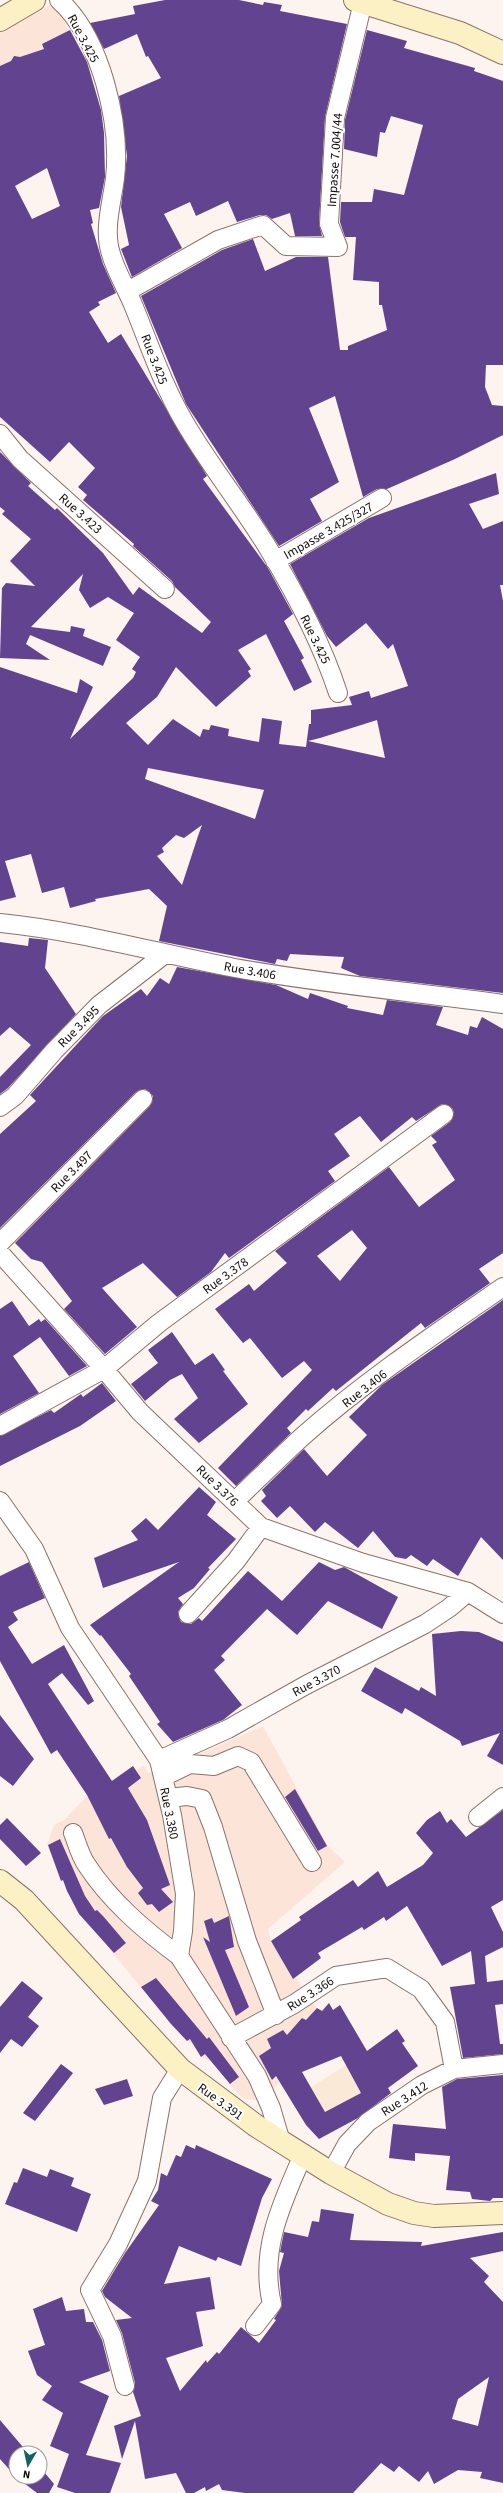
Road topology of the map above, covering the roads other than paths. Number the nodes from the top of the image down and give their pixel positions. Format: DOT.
graph roads {
  1 [pos="6,0"];
  2 [pos="34,0"];
  3 [pos="59,0"];
  4 [pos="359,1"];
  5 [pos="0,4"];
  6 [pos="0,20"];
  7 [pos="503,53"];
  8 [pos="128,291"];
  9 [pos="0,434"];
  10 [pos="382,498"];
  11 [pos="275,561"];
  12 [pos="165,589"];
  13 [pos="338,693"];
  14 [pos="0,923"];
  15 [pos="165,954"];
  16 [pos="503,1004"];
  17 [pos="143,1099"];
  18 [pos="0,1107"];
  19 [pos="444,1114"];
  20 [pos="0,1243"];
  21 [pos="0,1253"];
  22 [pos="503,1287"];
  23 [pos="104,1368"];
  24 [pos="0,1426"];
  25 [pos="0,1501"];
  26 [pos="235,1501"];
  27 [pos="260,1527"];
  28 [pos="468,1592"];
  29 [pos="188,1614"];
  30 [pos="503,1614"];
  31 [pos="161,1768"];
  32 [pos="503,1797"];
  33 [pos="168,1798"];
  34 [pos="478,1817"];
  35 [pos="73,1833"];
  36 [pos="312,1862"];
  37 [pos="0,1881"];
  38 [pos="178,1956"];
  39 [pos="276,2015"];
  40 [pos="231,2038"];
  41 [pos="503,2064"];
  42 [pos="180,2069"];
  43 [pos="454,2069"];
  44 [pos="281,2142"];
  45 [pos="303,2155"];
  46 [pos="331,2174"];
  47 [pos="503,2213"];
  48 [pos="255,2326"];
  49 [pos="125,2386"];
  1 -- 5 [label="main road"];
  2 -- 6 [label="main road"];
  3 -- 8 [label="street, Rue 3.425"];
  4 -- 7 [label="main road"];
  4 -- 8 [label="street, Impasse 7.004/44"];
  8 -- 11 [label="street, Rue 3.425"];
  9 -- 12 [label="street, Rue 3.423"];
  10 -- 11 [label="street, Impasse 3.425/327"];
  11 -- 13 [label="street, Rue 3.425"];
  14 -- 15 [label="street, Rue 3.406"];
  15 -- 16 [label="street, Rue 3.406"];
  15 -- 18 [label="street, Rue 3.495"];
  17 -- 20 [label="street, Rue 3.497"];
  19 -- 23 [label="street, Rue 3.378"];
  21 -- 23 [label="street, Rue 3.376"];
  22 -- 26 [label="street, Rue 3.406"];
  23 -- 24 [label="street, Rue 3.378"];
  23 -- 26 [label="street, Rue 3.376"];
  25 -- 31 [label="street, Rue 3.380"];
  26 -- 27 [label="street, Rue 3.376"];
  27 -- 28 [label="street, Rue 3.376"];
  27 -- 29 [label="street"];
  28 -- 30 [label="street, Rue 3.376"];
  28 -- 31 [label="street, Rue 3.370"];
  31 -- 33 [label="street, Rue 3.380"];
  31 -- 36 [label="street"];
  32 -- 34 [label="street"];
  33 -- 38 [label="street, Rue 3.380"];
  33 -- 39 [label="street"];
  35 -- 38 [label="street"];
  37 -- 42 [label="main road, Rue 3.391"];
  38 -- 40 [label="street"];
  39 -- 40 [label="street, Rue 3.366"];
  39 -- 43 [label="street, Rue 3.366"];
  40 -- 44 [label="street"];
  41 -- 43 [label="street, Rue 3.412"];
  42 -- 44 [label="main road, Rue 3.391"];
  42 -- 49 [label="street"];
  43 -- 46 [label="street, Rue 3.412"];
  44 -- 45 [label="main road, Rue 3.391"];
  45 -- 46 [label="main road, Rue 3.391"];
  45 -- 48 [label="street"];
  46 -- 47 [label="main road, Rue 3.391"];
}
